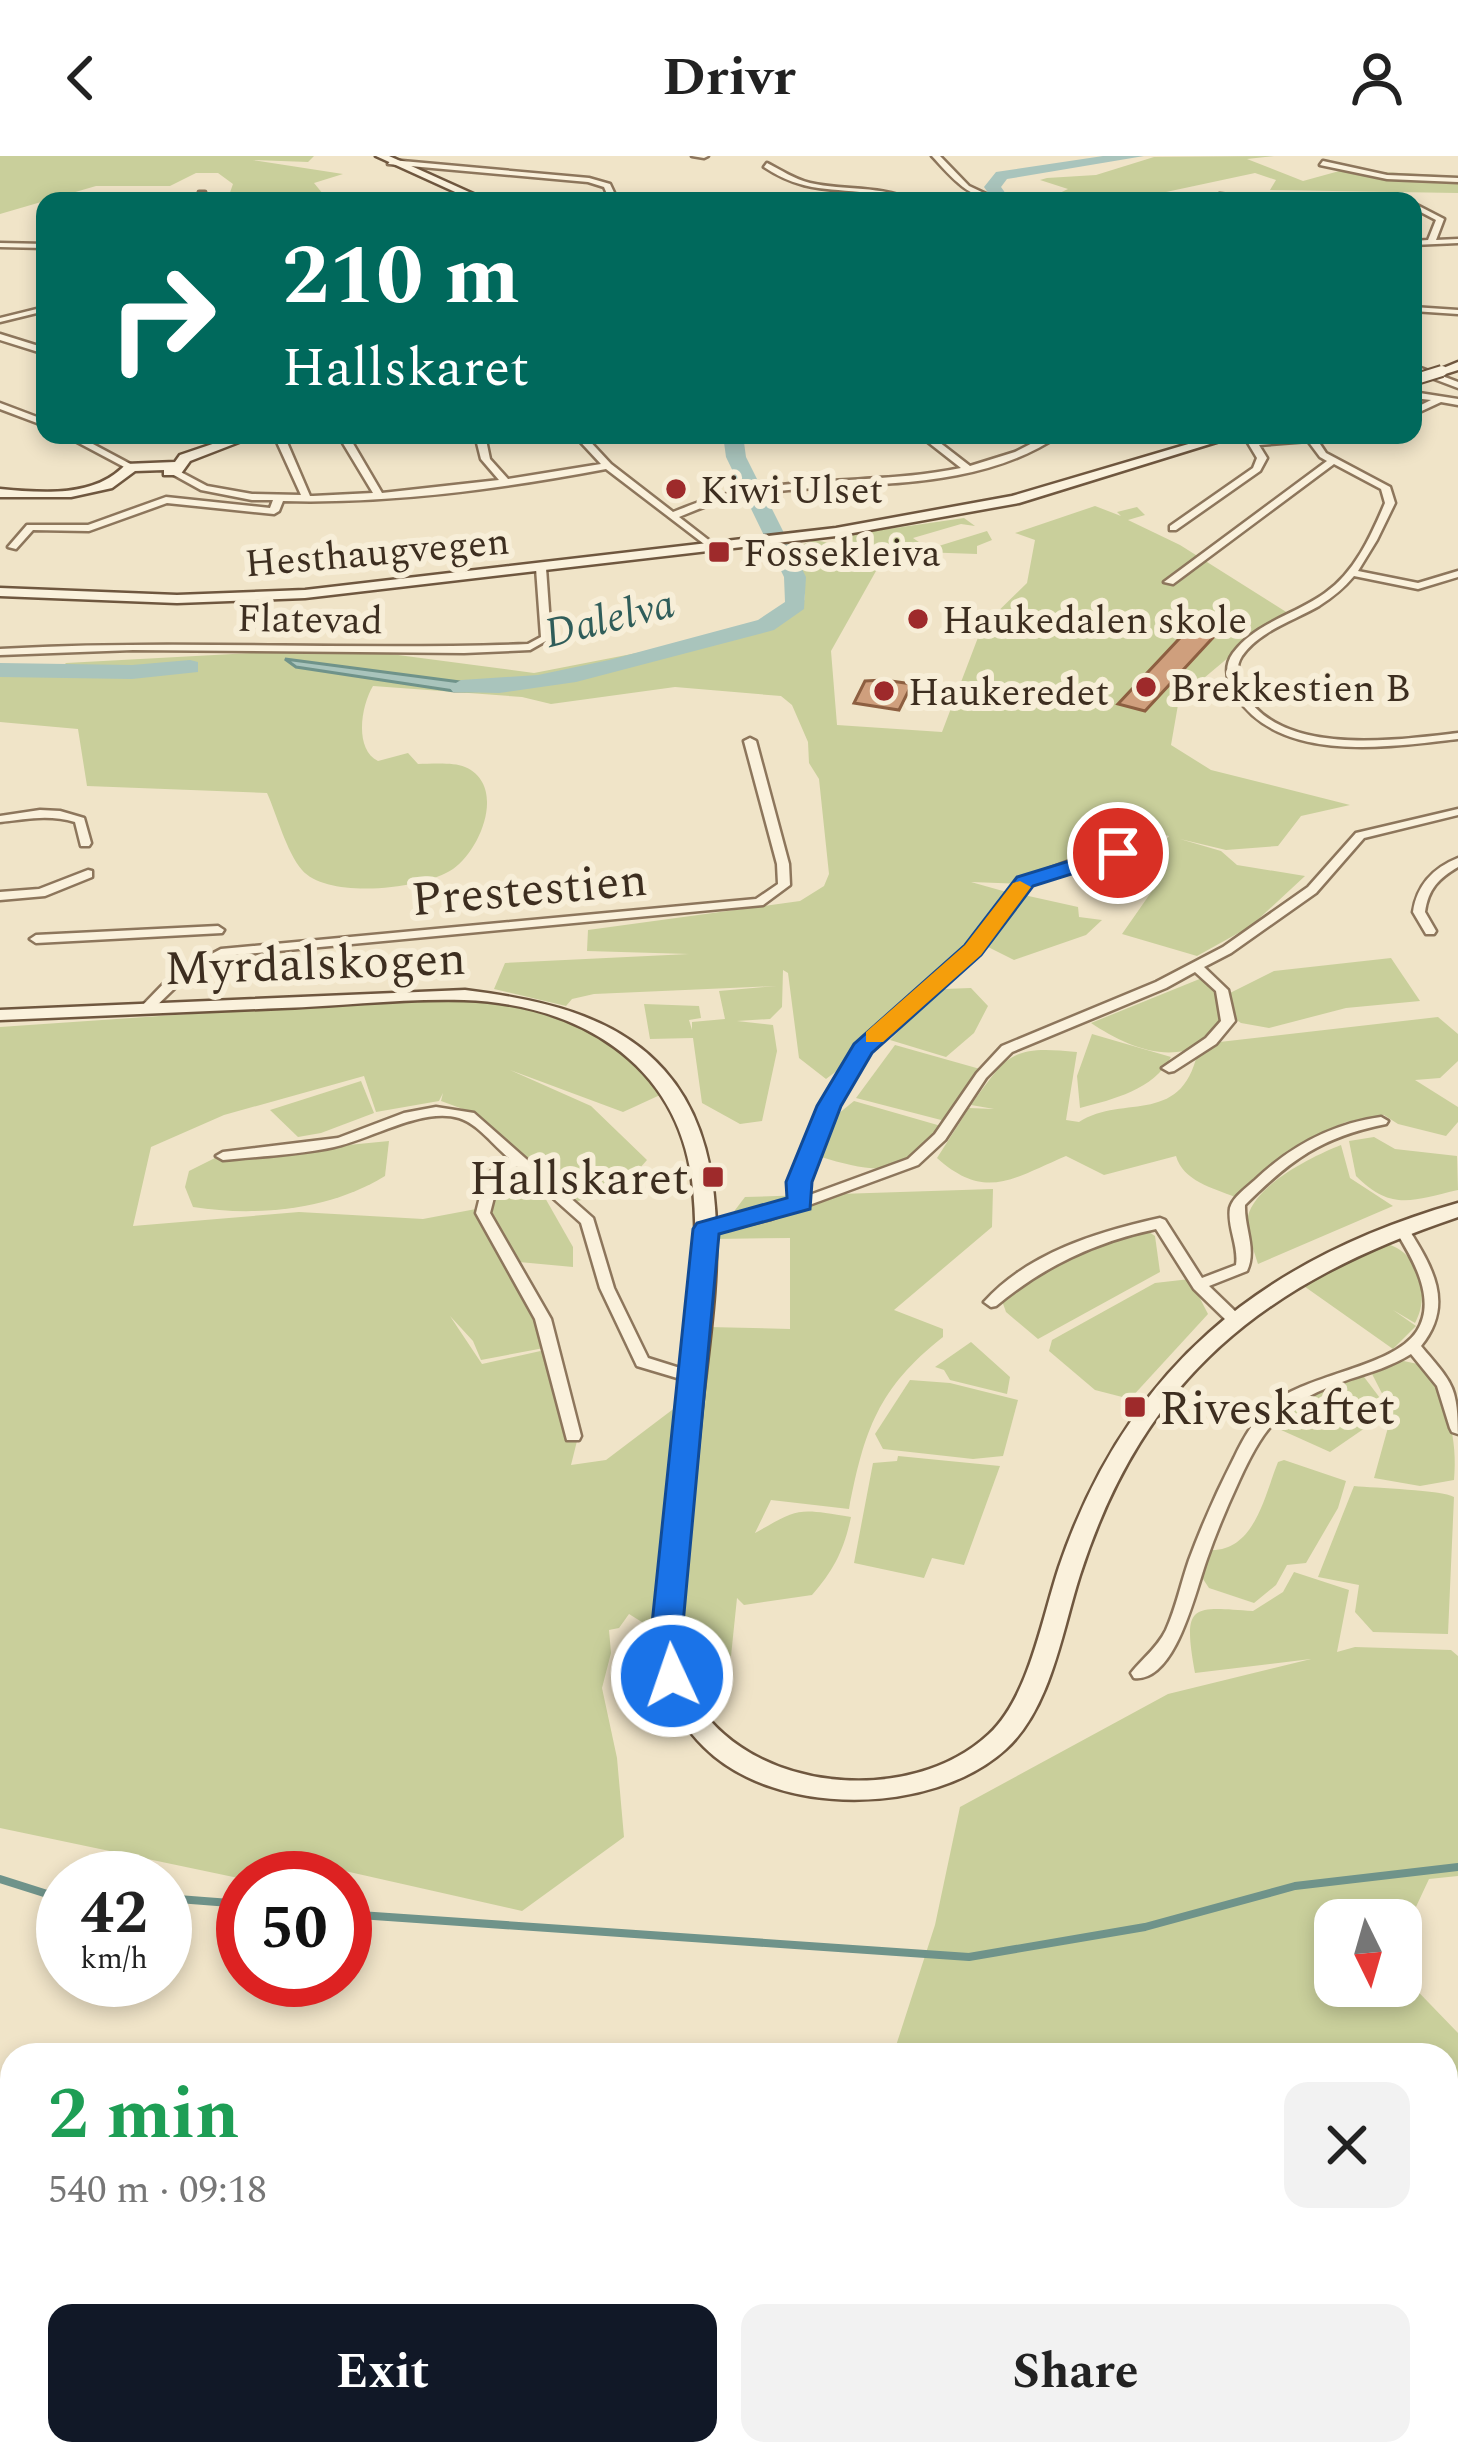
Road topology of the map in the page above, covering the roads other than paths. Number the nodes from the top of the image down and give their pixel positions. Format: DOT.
graph roads {
  1 [pos="936,156"];
  2 [pos="386,159"];
  3 [pos="1323,164"];
  4 [pos="767,165"];
  5 [pos="1458,180"];
  6 [pos="463,192"];
  7 [pos="611,192"];
  8 [pos="880,192"];
  9 [pos="976,192"];
  10 [pos="1422,210"];
  11 [pos="1432,241"];
  12 [pos="1458,241"];
  13 [pos="1422,242"];
  14 [pos="0,245"];
  15 [pos="36,246"];
  16 [pos="1422,310"];
  17 [pos="36,311"];
  18 [pos="1458,312"];
  19 [pos="0,320"];
  20 [pos="0,337"];
  21 [pos="36,348"];
  22 [pos="1458,366"];
  23 [pos="1422,372"];
  24 [pos="1422,382"];
  25 [pos="1458,386"];
  26 [pos="1422,392"];
  27 [pos="1434,399"];
  28 [pos="1458,402"];
  29 [pos="0,406"];
  30 [pos="1422,406"];
  31 [pos="36,417"];
  32 [pos="84,444"];
  33 [pos="231,444"];
  34 [pos="283,444"];
  35 [pos="348,444"];
  36 [pos="482,444"];
  37 [pos="588,444"];
  38 [pos="936,444"];
  39 [pos="1039,444"];
  40 [pos="1202,444"];
  41 [pos="1253,444"];
  42 [pos="1317,444"];
  43 [pos="1333,461"];
  44 [pos="608,466"];
  45 [pos="175,469"];
  46 [pos="968,469"];
  47 [pos="130,471"];
  48 [pos="505,482"];
  49 [pos="0,493"];
  50 [pos="380,497"];
  51 [pos="279,498"];
  52 [pos="307,499"];
  53 [pos="672,516"];
  54 [pos="684,524"];
  55 [pos="1173,528"];
  56 [pos="13,547"];
  57 [pos="712,547"];
  58 [pos="691,550"];
  59 [pos="541,568"];
  60 [pos="1352,572"];
  61 [pos="1458,574"];
  62 [pos="1169,582"];
  63 [pos="0,592"];
  64 [pos="0,652"];
  65 [pos="1458,736"];
  66 [pos="750,741"];
  67 [pos="1458,812"];
  68 [pos="0,819"];
  69 [pos="1148,840"];
  70 [pos="85,843"];
  71 [pos="1458,862"];
  72 [pos="88,874"];
  73 [pos="0,896"];
  74 [pos="218,930"];
  75 [pos="1430,931"];
  76 [pos="37,939"];
  77 [pos="1197,967"];
  78 [pos="144,1010"];
  79 [pos="0,1015"];
  80 [pos="1169,1068"];
  81 [pos="1381,1121"];
  82 [pos="223,1156"];
  83 [pos="516,1160"];
  84 [pos="801,1203"];
  85 [pos="1458,1210"];
  86 [pos="1401,1228"];
  87 [pos="706,1229"];
  88 [pos="1199,1285"];
  89 [pos="991,1302"];
  90 [pos="1233,1318"];
  91 [pos="1413,1347"];
  92 [pos="694,1378"];
  93 [pos="1458,1428"];
  94 [pos="573,1436"];
  95 [pos="1139,1673"];
  1 -- 9 [label="street"];
  2 -- 6 [label="main road"];
  2 -- 7 [label="street"];
  3 -- 5 [label="street"];
  4 -- 8 [label="street"];
  10 -- 11 [label="street"];
  11 -- 12 [label="street"];
  11 -- 13 [label="street"];
  14 -- 15 [label="street"];
  16 -- 18 [label="street"];
  17 -- 19 [label="street"];
  20 -- 21 [label="street"];
  22 -- 24 [label="main road, bridge"];
  23 -- 25 [label="street"];
  26 -- 27 [label="street"];
  27 -- 28 [label="street"];
  27 -- 30 [label="street"];
  29 -- 31 [label="street"];
  32 -- 47 [label="street"];
  33 -- 45 [label="main road"];
  34 -- 52 [label="street"];
  35 -- 50 [label="street"];
  36 -- 48 [label="street"];
  37 -- 44 [label="street"];
  38 -- 46 [label="street"];
  39 -- 46 [label="street"];
  40 -- 57 [label="main road, Hesthaugvegen"];
  41 -- 55 [label="street"];
  42 -- 43 [label="street"];
  43 -- 60 [label="street"];
  43 -- 62 [label="street"];
  44 -- 48 [label="street"];
  44 -- 53 [label="street"];
  45 -- 47 [label="main road"];
  45 -- 51 [label="street"];
  46 -- 53 [label="street"];
  47 -- 49 [label="main road"];
  48 -- 50 [label="street"];
  50 -- 52 [label="street"];
  51 -- 52 [label="street"];
  51 -- 56 [label="street"];
  53 -- 54 [label="street"];
  54 -- 57 [label="street"];
  54 -- 58 [label="street"];
  57 -- 58 [label="main road, Hesthaugvegen"];
  58 -- 59 [label="main road, Hesthaugvegen"];
  59 -- 63 [label="main road, Hesthaugvegen"];
  59 -- 64 [label="street, Flatevad"];
  60 -- 61 [label="street"];
  60 -- 65 [label="street"];
  66 -- 78 [label="street, Prestestien"];
  67 -- 77 [label="street"];
  68 -- 70 [label="street"];
  69 -- 84 [label="street"];
  71 -- 75 [label="street"];
  72 -- 73 [label="street"];
  74 -- 76 [label="street"];
  77 -- 80 [label="street"];
  77 -- 84 [label="street"];
  78 -- 79 [label="main road, Myrdalskogen"];
  78 -- 87 [label="main road, Myrdalskogen"];
  81 -- 88 [label="street"];
  82 -- 83 [label="street"];
  83 -- 92 [label="street"];
  83 -- 94 [label="street"];
  84 -- 87 [label="street"];
  85 -- 86 [label="main road, Myrdalskogen"];
  86 -- 90 [label="main road, Myrdalskogen"];
  86 -- 91 [label="street"];
  87 -- 92 [label="main road, Myrdalskogen"];
  88 -- 89 [label="street"];
  88 -- 90 [label="street"];
  90 -- 92 [label="main road, Myrdalskogen"];
  91 -- 93 [label="street"];
  91 -- 95 [label="street"];
}
